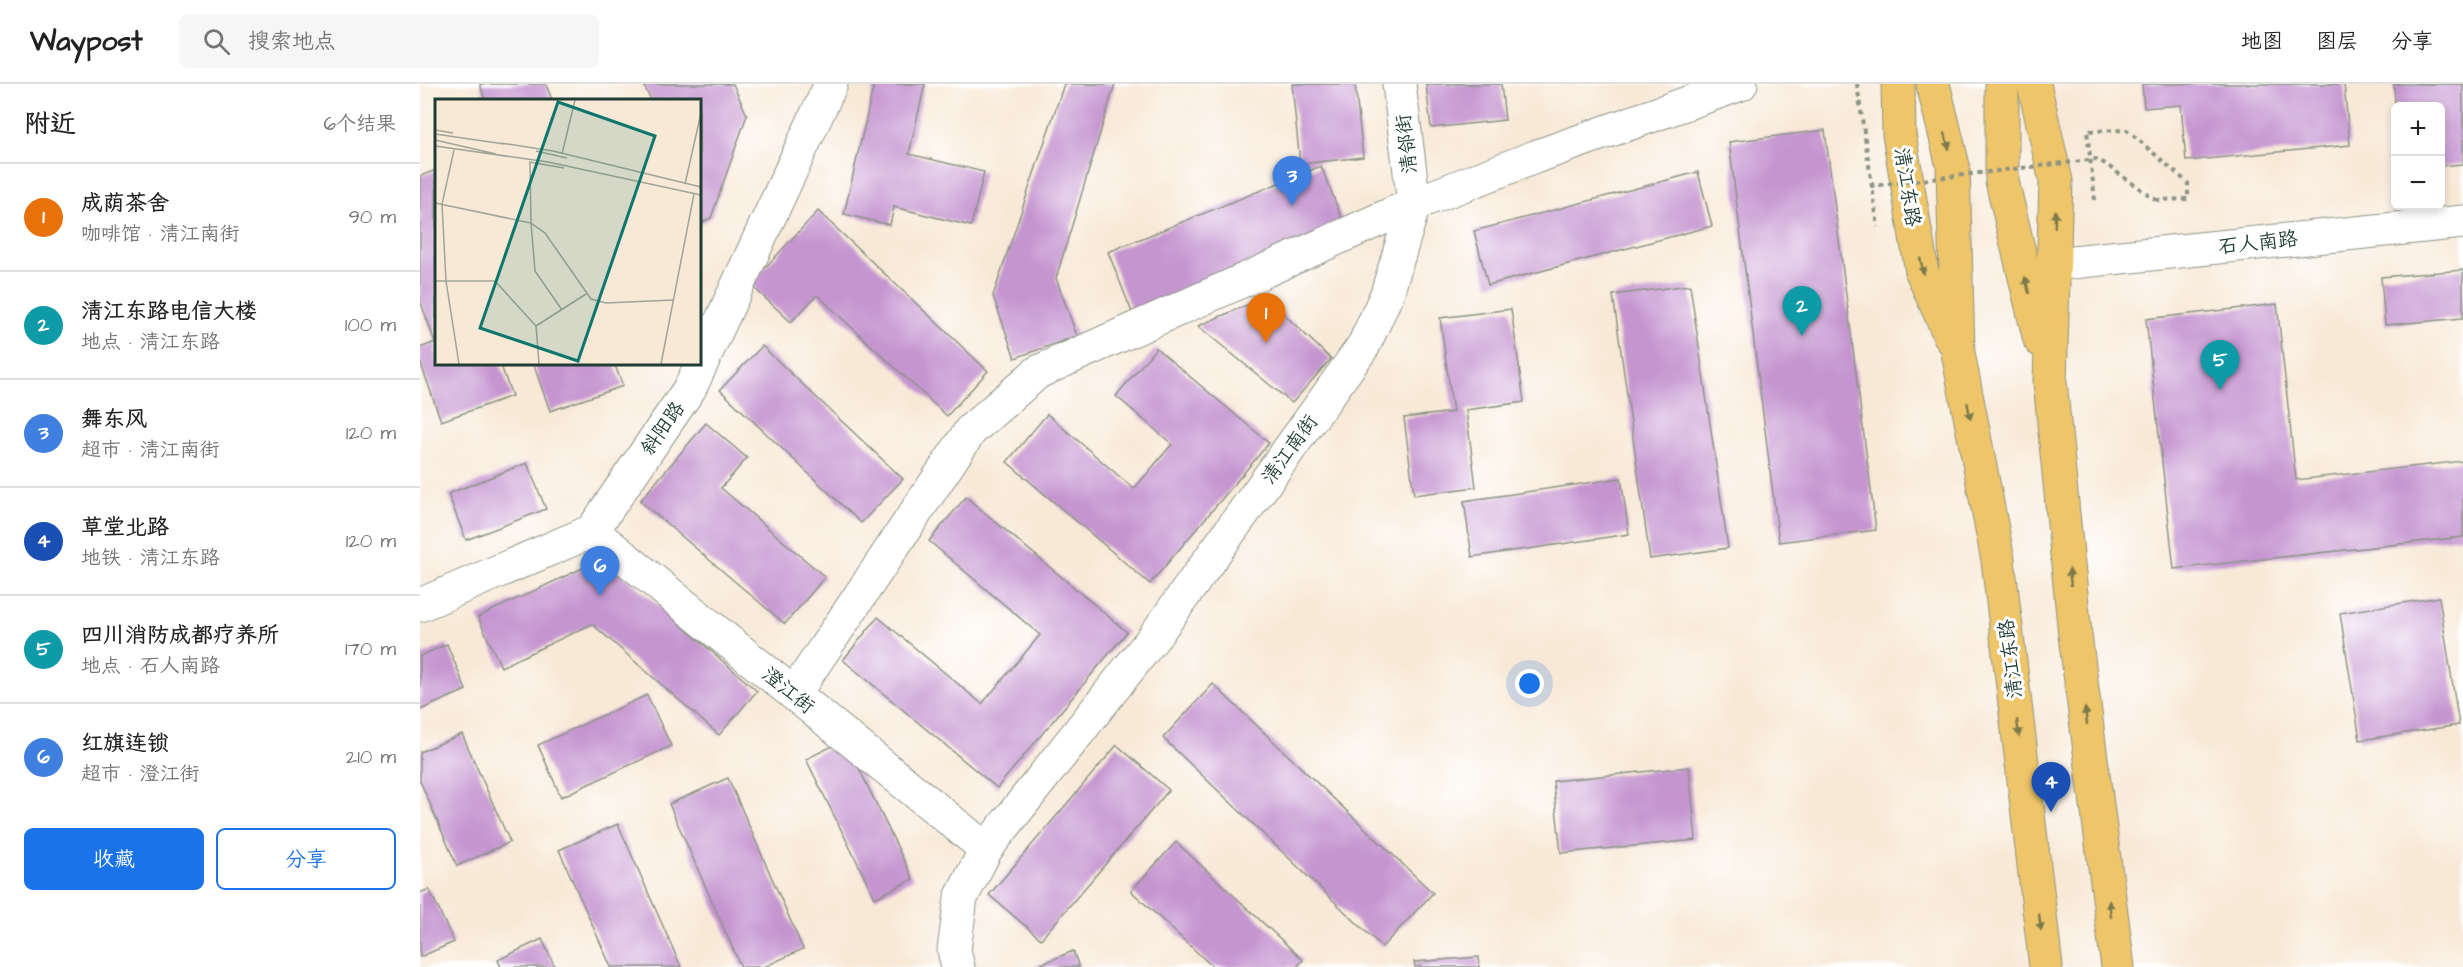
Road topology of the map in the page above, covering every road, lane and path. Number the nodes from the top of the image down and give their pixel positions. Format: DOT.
graph roads {
  1 [pos="831,84"];
  2 [pos="1399,84"];
  3 [pos="1741,84"];
  4 [pos="1857,84"];
  5 [pos="1898,84"];
  6 [pos="1933,84"];
  7 [pos="2002,84"];
  8 [pos="2034,84"];
  9 [pos="1870,186"];
  10 [pos="2095,200"];
  11 [pos="1414,204"];
  12 [pos="2463,222"];
  13 [pos="1878,227"];
  14 [pos="2053,264"];
  15 [pos="1958,354"];
  16 [pos="2050,382"];
  17 [pos="592,531"];
  18 [pos="420,605"];
  19 [pos="794,694"];
  20 [pos="986,849"];
  21 [pos="958,967"];
  22 [pos="2046,967"];
  23 [pos="2118,967"];
  1 -- 17 [label="street, 斜阳路"];
  2 -- 11 [label="street, 清邻街"];
  3 -- 11 [label="street"];
  4 -- 9 [label="path"];
  5 -- 15 [label="main road, 清江东路, one-way"];
  6 -- 15 [label="main road, 清江东路, one-way"];
  16 -- 7 [label="main road, one-way"];
  14 -- 8 [label="main road, one-way"];
  9 -- 10 [label="path, bridge"];
  9 -- 13 [label="path"];
  11 -- 19 [label="street"];
  11 -- 20 [label="street, 清江南街"];
  12 -- 14 [label="street, 石人南路"];
  14 -- 16 [label="main road"];
  15 -- 22 [label="main road, 清江东路, one-way"];
  23 -- 16 [label="main road, one-way"];
  17 -- 18 [label="street"];
  17 -- 19 [label="street, 澄江街"];
  19 -- 20 [label="street, 澄江街"];
  20 -- 21 [label="street, 清江南街"];
}
